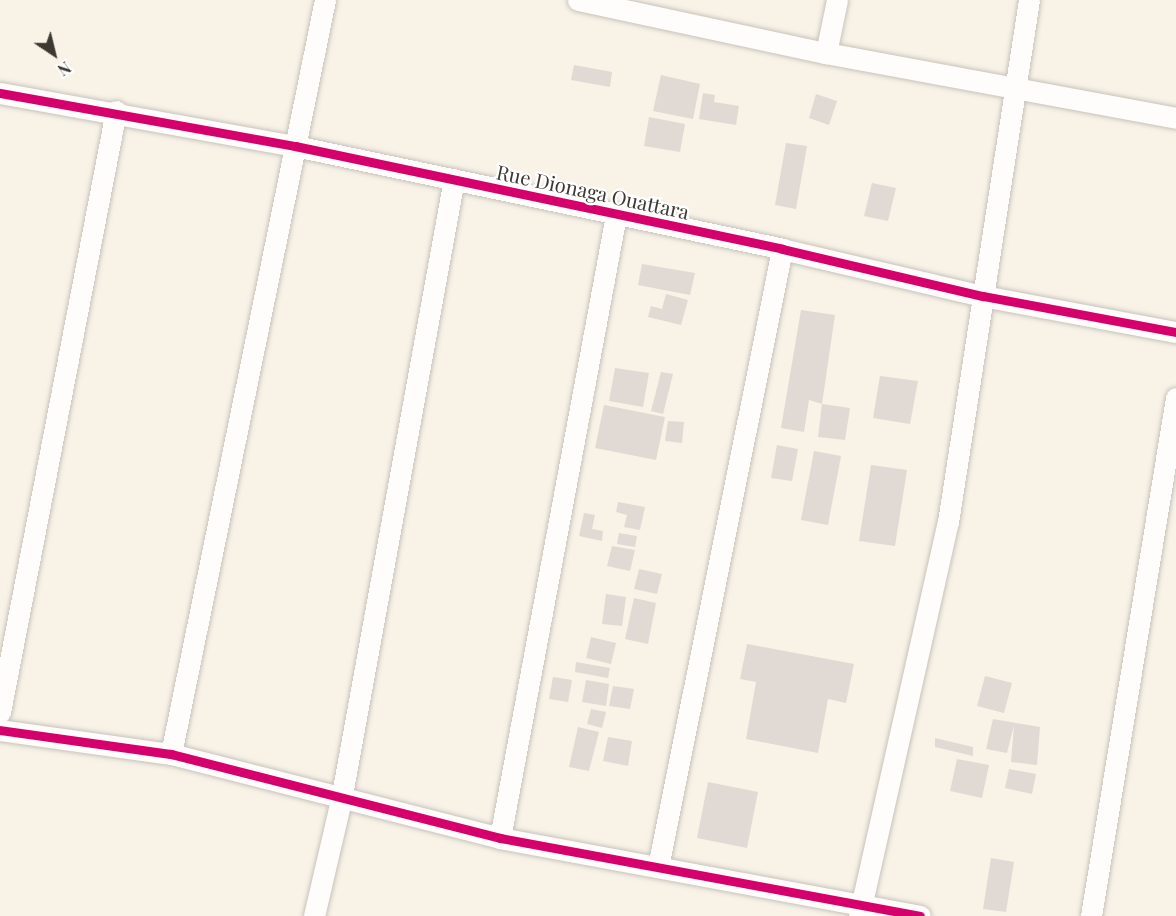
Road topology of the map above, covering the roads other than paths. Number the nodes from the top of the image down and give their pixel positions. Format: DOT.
graph roads {
  1 [pos="325,0"];
  2 [pos="578,0"];
  3 [pos="837,0"];
  4 [pos="1029,0"];
  5 [pos="826,53"];
  6 [pos="1014,86"];
  7 [pos="0,93"];
  8 [pos="116,111"];
  9 [pos="1176,118"];
  10 [pos="295,146"];
  11 [pos="454,180"];
  12 [pos="616,215"];
  13 [pos="782,249"];
  14 [pos="983,296"];
  15 [pos="1176,332"];
  16 [pos="1176,398"];
  17 [pos="0,712"];
  18 [pos="0,730"];
  19 [pos="171,754"];
  20 [pos="340,800"];
  21 [pos="500,838"];
  22 [pos="658,867"];
  23 [pos="860,910"];
  24 [pos="314,916"];
  25 [pos="920,916"];
  26 [pos="1090,916"];
  1 -- 10 [label="street"];
  2 -- 5 [label="street"];
  3 -- 5 [label="street"];
  4 -- 6 [label="street"];
  5 -- 6 [label="street"];
  6 -- 9 [label="street"];
  6 -- 14 [label="street"];
  7 -- 8 [label="street, Rue Dionaga Ouattara"];
  8 -- 10 [label="street, Rue Dionaga Ouattara"];
  8 -- 17 [label="street"];
  10 -- 11 [label="street, Rue Dionaga Ouattara"];
  10 -- 19 [label="street"];
  11 -- 12 [label="street, Rue Dionaga Ouattara"];
  11 -- 20 [label="street"];
  12 -- 13 [label="street, Rue Dionaga Ouattara"];
  12 -- 21 [label="street"];
  13 -- 14 [label="street, Rue Dionaga Ouattara"];
  13 -- 22 [label="street"];
  14 -- 15 [label="street, Rue Dionaga Ouattara"];
  14 -- 23 [label="street"];
  16 -- 26 [label="street"];
  18 -- 19 [label="street"];
  19 -- 20 [label="street"];
  20 -- 21 [label="street"];
  20 -- 24 [label="street"];
  21 -- 22 [label="street"];
  22 -- 23 [label="street"];
  23 -- 25 [label="street"];
}
